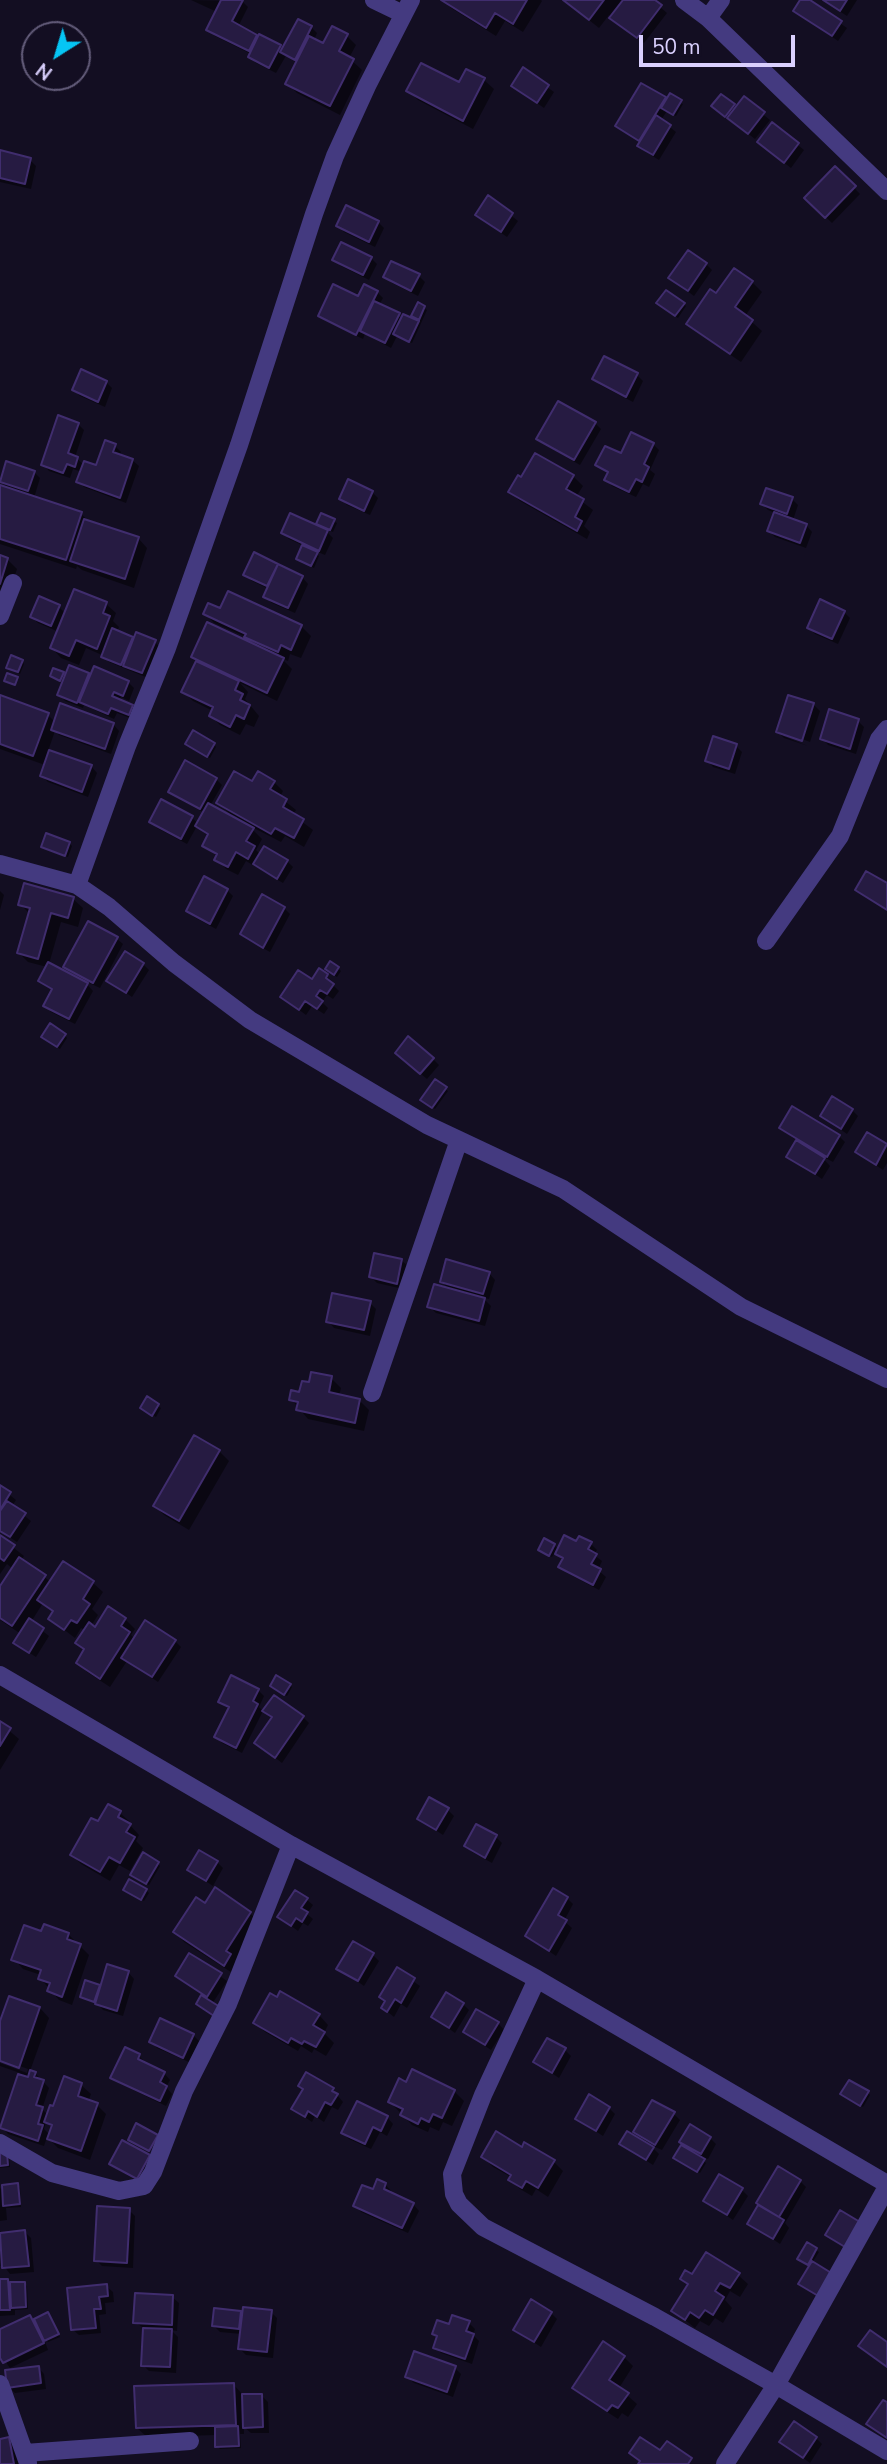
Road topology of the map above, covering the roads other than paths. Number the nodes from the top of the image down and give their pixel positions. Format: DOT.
graph roads {
  1 [pos="374,0"];
  2 [pos="684,0"];
  3 [pos="720,0"];
  4 [pos="407,7"];
  5 [pos="708,18"];
  6 [pos="887,191"];
  7 [pos="13,583"];
  8 [pos="0,616"];
  9 [pos="887,729"];
  10 [pos="0,864"];
  11 [pos="77,885"];
  12 [pos="766,942"];
  13 [pos="459,1140"];
  14 [pos="887,1380"];
  15 [pos="372,1393"];
  16 [pos="0,1675"];
  17 [pos="291,1845"];
  18 [pos="537,1979"];
  19 [pos="0,2143"];
  20 [pos="887,2185"];
  21 [pos="0,2384"];
  22 [pos="776,2385"];
  23 [pos="4,2407"];
  24 [pos="190,2441"];
  25 [pos="887,2451"];
  26 [pos="26,2459"];
  27 [pos="725,2464"];
  1 -- 4 [label="street"];
  2 -- 5 [label="street"];
  3 -- 5 [label="street"];
  4 -- 11 [label="street"];
  5 -- 6 [label="street"];
  7 -- 8 [label="street"];
  9 -- 12 [label="street"];
  10 -- 11 [label="street"];
  11 -- 13 [label="street"];
  13 -- 14 [label="street"];
  13 -- 15 [label="street"];
  16 -- 17 [label="street"];
  17 -- 18 [label="street"];
  17 -- 19 [label="street"];
  18 -- 20 [label="street"];
  18 -- 22 [label="street"];
  20 -- 22 [label="street"];
  21 -- 23 [label="street"];
  22 -- 25 [label="street"];
  22 -- 27 [label="street"];
  23 -- 26 [label="street"];
  24 -- 26 [label="street"];
}
